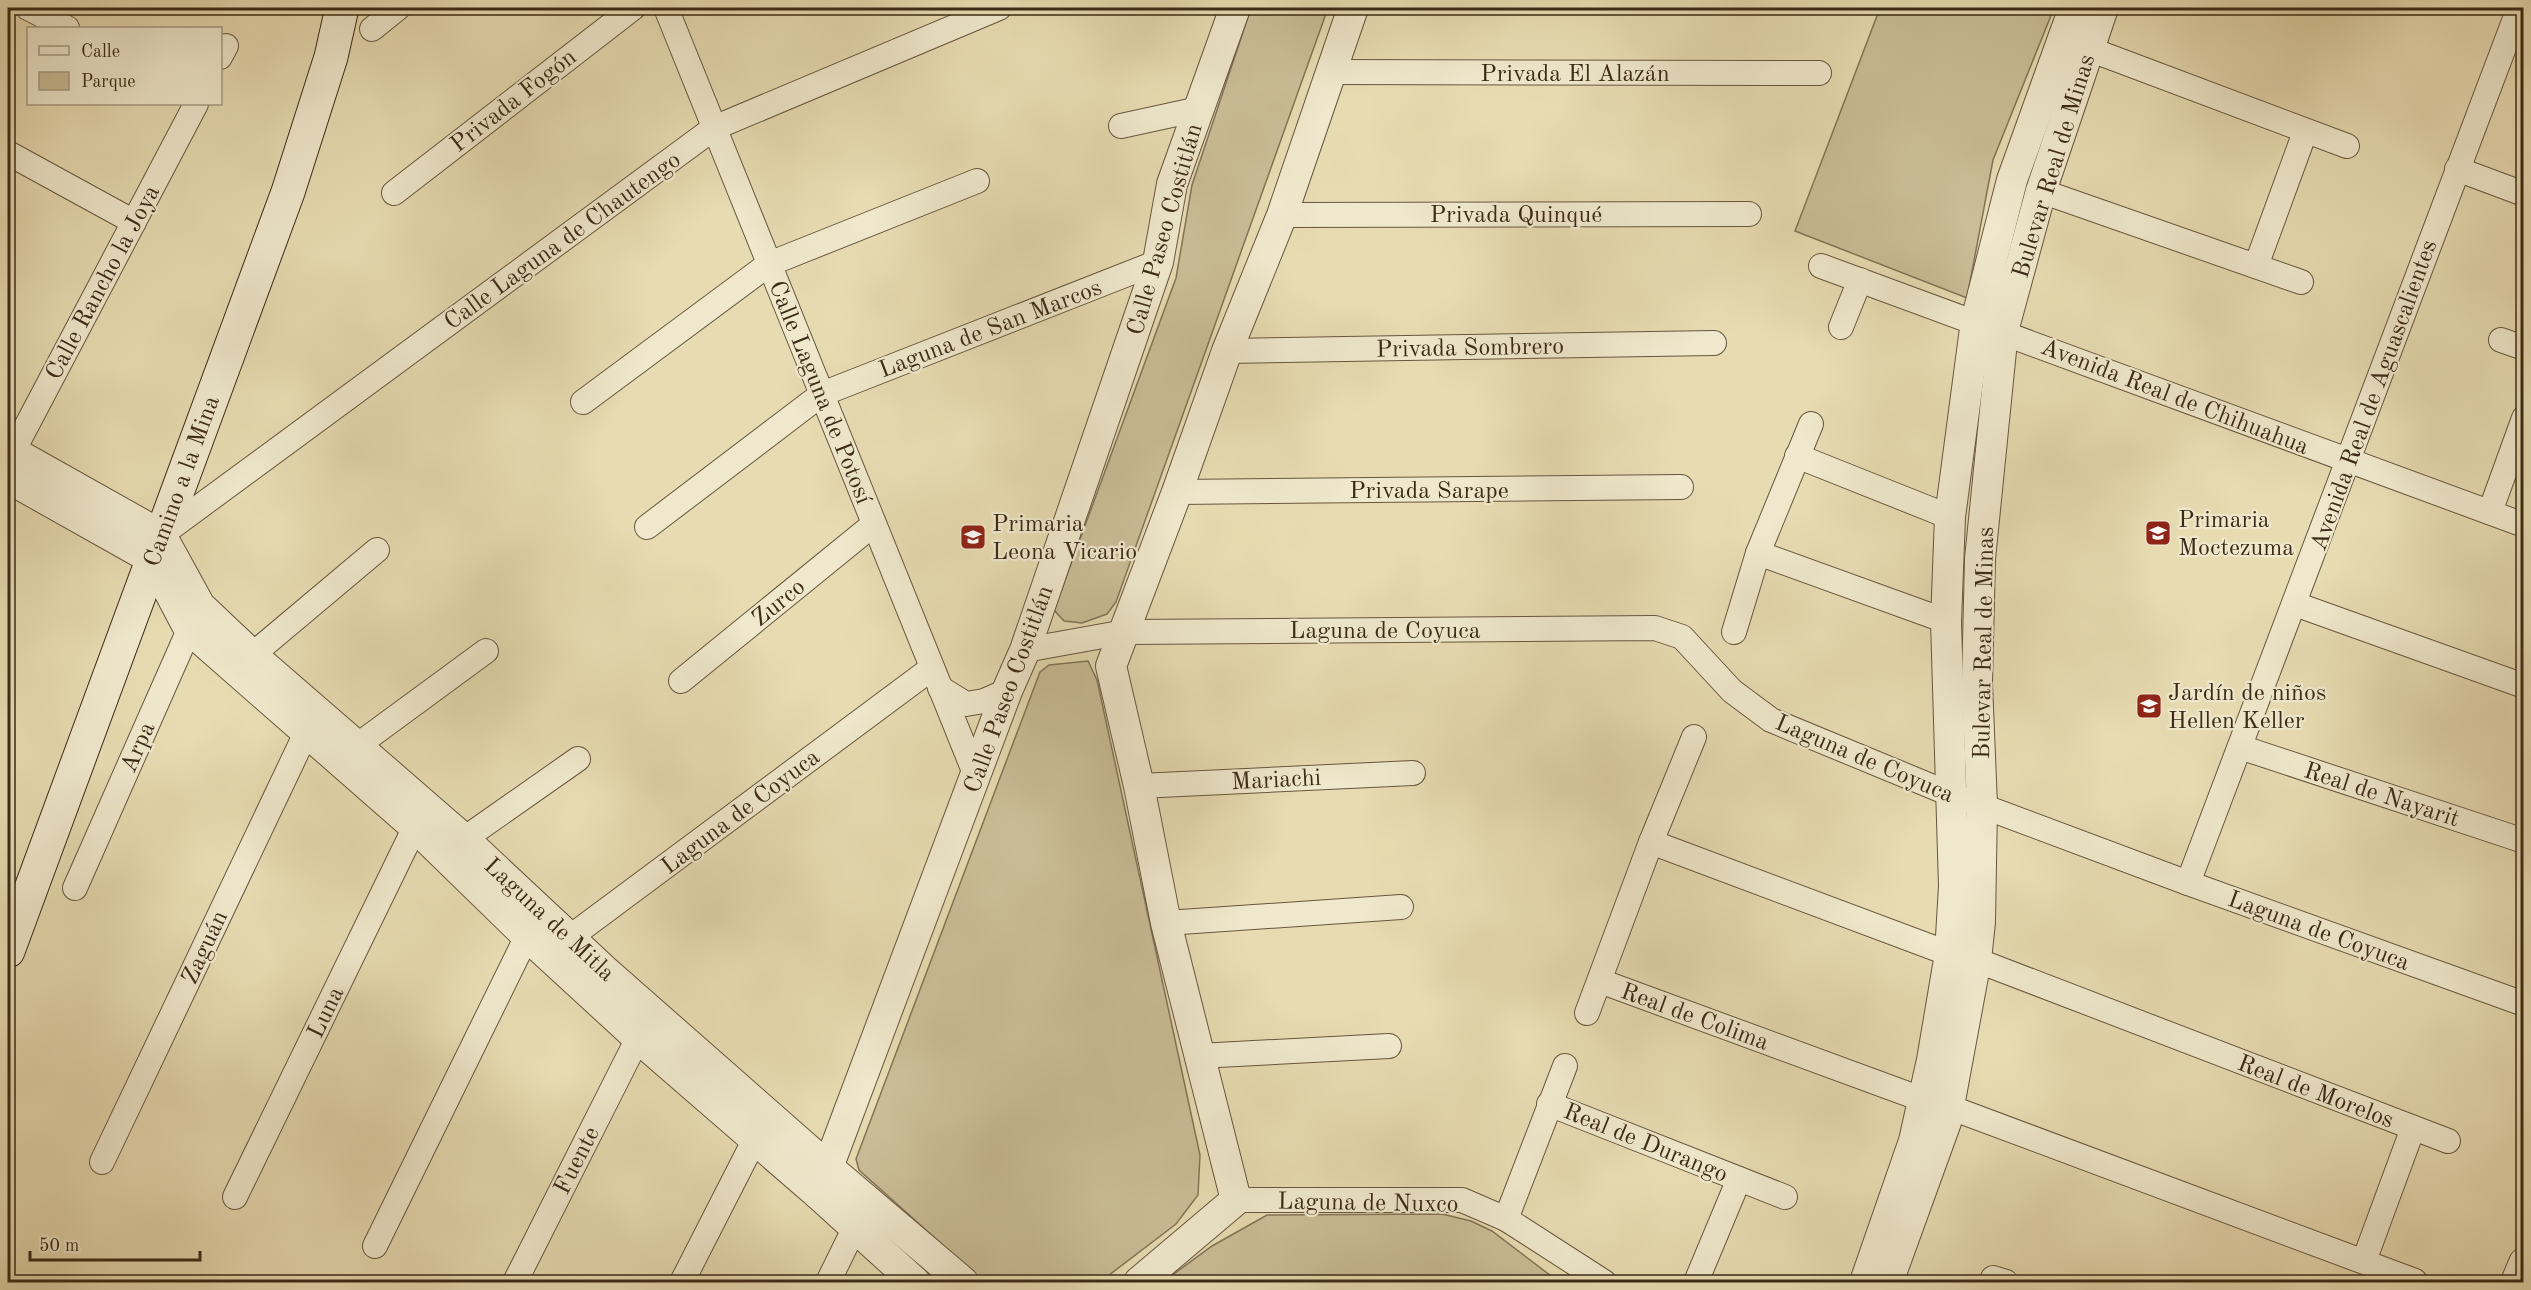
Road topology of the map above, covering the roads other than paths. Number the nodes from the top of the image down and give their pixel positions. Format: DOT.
graph roads {
  1 [pos="28,8"];
  2 [pos="342,8"];
  3 [pos="398,8"];
  4 [pos="633,8"];
  5 [pos="666,8"];
  6 [pos="999,8"];
  7 [pos="1235,8"];
  8 [pos="1353,8"];
  9 [pos="2074,8"];
  10 [pos="2103,8"];
  11 [pos="2519,8"];
  12 [pos="65,27"];
  13 [pos="372,29"];
  14 [pos="2517,35"];
  15 [pos="2089,49"];
  16 [pos="1330,72"];
  17 [pos="1819,73"];
  18 [pos="195,105"];
  19 [pos="1199,109"];
  20 [pos="1121,126"];
  21 [pos="714,128"];
  22 [pos="2305,132"];
  23 [pos="2347,146"];
  24 [pos="8,153"];
  25 [pos="2457,169"];
  26 [pos="976,181"];
  27 [pos="2041,191"];
  28 [pos="394,193"];
  29 [pos="2523,194"];
  30 [pos="1282,214"];
  31 [pos="1749,214"];
  32 [pos="134,222"];
  33 [pos="1158,262"];
  34 [pos="769,264"];
  35 [pos="1821,266"];
  36 [pos="2256,266"];
  37 [pos="1860,280"];
  38 [pos="2301,282"];
  39 [pos="1976,321"];
  40 [pos="1841,327"];
  41 [pos="2003,332"];
  42 [pos="1714,343"];
  43 [pos="1227,351"];
  44 [pos="822,394"];
  45 [pos="583,402"];
  46 [pos="2523,418"];
  47 [pos="1811,424"];
  48 [pos="1797,456"];
  49 [pos="9,460"];
  50 [pos="2347,461"];
  51 [pos="1680,488"];
  52 [pos="1177,492"];
  53 [pos="2490,512"];
  54 [pos="1950,517"];
  55 [pos="874,524"];
  56 [pos="2523,525"];
  57 [pos="646,527"];
  58 [pos="156,547"];
  59 [pos="377,550"];
  60 [pos="1758,554"];
  61 [pos="2295,604"];
  62 [pos="194,618"];
  63 [pos="1946,621"];
  64 [pos="1125,632"];
  65 [pos="1734,632"];
  66 [pos="1025,650"];
  67 [pos="486,651"];
  68 [pos="252,655"];
  69 [pos="936,678"];
  70 [pos="681,681"];
  71 [pos="2523,686"];
  72 [pos="1007,691"];
  73 [pos="306,733"];
  74 [pos="1694,737"];
  75 [pos="358,745"];
  76 [pos="2240,747"];
  77 [pos="578,759"];
  78 [pos="1413,773"];
  79 [pos="976,776"];
  80 [pos="1138,786"];
  81 [pos="1950,794"];
  82 [pos="1982,805"];
  83 [pos="415,826"];
  84 [pos="464,839"];
  85 [pos="2523,841"];
  86 [pos="1652,842"];
  87 [pos="2188,883"];
  88 [pos="75,888"];
  89 [pos="1401,906"];
  90 [pos="1166,923"];
  91 [pos="536,926"];
  92 [pos="559,947"];
  93 [pos="8,951"];
  94 [pos="1963,957"];
  95 [pos="1599,981"];
  96 [pos="2523,1004"];
  97 [pos="1587,1013"];
  98 [pos="638,1038"];
  99 [pos="1389,1046"];
  100 [pos="1198,1056"];
  101 [pos="1565,1066"];
  102 [pos="1549,1104"];
  103 [pos="1937,1104"];
  104 [pos="2413,1128"];
  105 [pos="755,1139"];
  106 [pos="2448,1141"];
  107 [pos="102,1162"];
  108 [pos="1739,1179"];
  109 [pos="824,1181"];
  110 [pos="235,1197"];
  111 [pos="1785,1197"];
  112 [pos="1236,1200"];
  113 [pos="1506,1219"];
  114 [pos="854,1228"];
  115 [pos="375,1246"];
  116 [pos="2364,1262"];
  117 [pos="2523,1263"];
  118 [pos="2415,1281"];
  119 [pos="514,1282"];
  120 [pos="682,1282"];
  121 [pos="828,1282"];
  122 [pos="915,1282"];
  123 [pos="963,1282"];
  124 [pos="1139,1282"];
  125 [pos="1604,1282"];
  126 [pos="1696,1282"];
  127 [pos="1865,1282"];
  128 [pos="1888,1282"];
  129 [pos="2516,1282"];
  1 -- 12 [label="street"];
  2 -- 58 [label="main road, Camino a la Mina"];
  3 -- 13 [label="street"];
  4 -- 28 [label="street, Privada Fogón"];
  5 -- 21 [label="street, Calle Laguna de Potosí"];
  6 -- 21 [label="street, Calle Laguna de Chautengo"];
  7 -- 19 [label="street, Calle Paseo Costitlán"];
  8 -- 16 [label="street"];
  9 -- 39 [label="street, Bulevar Real de Minas"];
  10 -- 15 [label="street, Bulevar Real de Minas"];
  11 -- 14 [label="street, Avenida Real de Aguascalientes"];
  14 -- 25 [label="street, Avenida Real de Aguascalientes"];
  15 -- 22 [label="street"];
  15 -- 27 [label="street, Bulevar Real de Minas"];
  16 -- 17 [label="street, Privada El Alazán"];
  16 -- 30 [label="street"];
  18 -- 32 [label="street, Calle Rancho la Joya"];
  19 -- 20 [label="street"];
  19 -- 33 [label="street, Calle Paseo Costitlán"];
  21 -- 34 [label="street, Calle Laguna de Potosí"];
  21 -- 58 [label="street, Calle Laguna de Chautengo"];
  22 -- 23 [label="street"];
  22 -- 36 [label="street"];
  24 -- 32 [label="street"];
  25 -- 29 [label="street"];
  25 -- 50 [label="street, Avenida Real de Aguascalientes"];
  26 -- 34 [label="street"];
  27 -- 36 [label="street"];
  27 -- 41 [label="street, Bulevar Real de Minas"];
  30 -- 31 [label="street, Privada Quinqué"];
  30 -- 43 [label="street"];
  32 -- 49 [label="street, Calle Rancho la Joya"];
  33 -- 44 [label="street, Laguna de San Marcos"];
  33 -- 66 [label="street, Calle Paseo Costitlán"];
  34 -- 44 [label="street, Calle Laguna de Potosí"];
  34 -- 45 [label="street"];
  35 -- 37 [label="street, Avenida Real de Chihuahua"];
  36 -- 38 [label="street"];
  37 -- 39 [label="street, Avenida Real de Chihuahua"];
  37 -- 40 [label="street"];
  39 -- 41 [label="street, Avenida Real de Chihuahua"];
  39 -- 54 [label="street, Bulevar Real de Minas"];
  41 -- 50 [label="street, Avenida Real de Chihuahua"];
  41 -- 82 [label="street, Bulevar Real de Minas"];
  42 -- 43 [label="street, Privada Sombrero"];
  43 -- 52 [label="street"];
  44 -- 55 [label="street, Calle Laguna de Potosí"];
  44 -- 57 [label="street, Laguna de San Marcos"];
  46 -- 53 [label="street"];
  47 -- 48 [label="street"];
  48 -- 54 [label="street"];
  48 -- 60 [label="street"];
  49 -- 58 [label="street"];
  50 -- 53 [label="street, Avenida Real de Chihuahua"];
  50 -- 61 [label="street, Avenida Real de Aguascalientes"];
  51 -- 52 [label="street, Privada Sarape"];
  52 -- 64 [label="street"];
  53 -- 56 [label="street, Avenida Real de Chihuahua"];
  54 -- 63 [label="street, Bulevar Real de Minas"];
  55 -- 69 [label="street, Calle Laguna de Potosí"];
  55 -- 70 [label="street, Zurco"];
  58 -- 62 [label="street, Laguna de Mitla"];
  58 -- 93 [label="main road, Camino a la Mina"];
  59 -- 68 [label="street"];
  60 -- 63 [label="street"];
  60 -- 65 [label="street"];
  61 -- 71 [label="street"];
  61 -- 76 [label="street, Avenida Real de Aguascalientes"];
  62 -- 68 [label="street, Laguna de Mitla"];
  62 -- 73 [label="street, Laguna de Mitla"];
  62 -- 88 [label="street, Arpa"];
  63 -- 81 [label="street, Bulevar Real de Minas"];
  64 -- 66 [label="street, Laguna de Coyuca"];
  64 -- 80 [label="street"];
  64 -- 81 [label="street, Laguna de Coyuca"];
  66 -- 72 [label="street, Calle Paseo Costitlán"];
  67 -- 75 [label="street"];
  68 -- 75 [label="street, Laguna de Mitla"];
  69 -- 72 [label="street"];
  69 -- 79 [label="street, Calle Laguna de Potosí"];
  69 -- 92 [label="street, Laguna de Coyuca"];
  72 -- 79 [label="street, Calle Paseo Costitlán"];
  73 -- 83 [label="street, Laguna de Mitla"];
  73 -- 107 [label="street, Zaguán"];
  74 -- 86 [label="street, Real de Colima"];
  75 -- 84 [label="street, Laguna de Mitla"];
  76 -- 85 [label="street, Real de Nayarit"];
  76 -- 87 [label="street, Avenida Real de Aguascalientes"];
  77 -- 84 [label="street"];
  78 -- 80 [label="street, Mariachi"];
  79 -- 109 [label="street, Calle Paseo Costitlán"];
  80 -- 90 [label="street"];
  81 -- 82 [label="street, Laguna de Coyuca"];
  81 -- 94 [label="street, Bulevar Real de Minas"];
  82 -- 87 [label="street, Laguna de Coyuca"];
  82 -- 94 [label="street, Bulevar Real de Minas"];
  83 -- 91 [label="street, Laguna de Mitla"];
  83 -- 110 [label="street, Luna"];
  84 -- 91 [label="street, Laguna de Mitla"];
  86 -- 94 [label="street"];
  86 -- 95 [label="street, Real de Colima"];
  87 -- 96 [label="street, Laguna de Coyuca"];
  89 -- 90 [label="street"];
  90 -- 100 [label="street"];
  91 -- 92 [label="street, Laguna de Mitla"];
  91 -- 115 [label="street"];
  92 -- 98 [label="street, Laguna de Mitla"];
  92 -- 109 [label="street, Laguna de Mitla"];
  94 -- 103 [label="street, Bulevar Real de Minas"];
  94 -- 104 [label="street, Real de Morelos"];
  95 -- 97 [label="street"];
  95 -- 103 [label="street, Real de Colima"];
  98 -- 105 [label="street, Laguna de Mitla"];
  98 -- 119 [label="street, Fuente"];
  99 -- 100 [label="street"];
  100 -- 112 [label="street"];
  101 -- 102 [label="street, Real de Durango"];
  102 -- 108 [label="street, Real de Durango"];
  102 -- 113 [label="street, Real de Durango"];
  103 -- 116 [label="street"];
  103 -- 127 [label="street, Bulevar Real de Minas"];
  103 -- 128 [label="street, Bulevar Real de Minas"];
  104 -- 106 [label="street"];
  104 -- 116 [label="street, Real de Morelos"];
  105 -- 109 [label="street, Laguna de Mitla"];
  105 -- 120 [label="street"];
  108 -- 111 [label="street"];
  108 -- 126 [label="street, Real de Durango"];
  109 -- 114 [label="street, Laguna de Mitla"];
  109 -- 123 [label="street, Laguna de Mitla"];
  112 -- 113 [label="street, Laguna de Nuxco"];
  112 -- 124 [label="street"];
  113 -- 125 [label="street, Laguna de Nuxco"];
  114 -- 121 [label="street"];
  114 -- 122 [label="street, Laguna de Mitla"];
  116 -- 118 [label="street"];
  117 -- 129 [label="street"];
}
